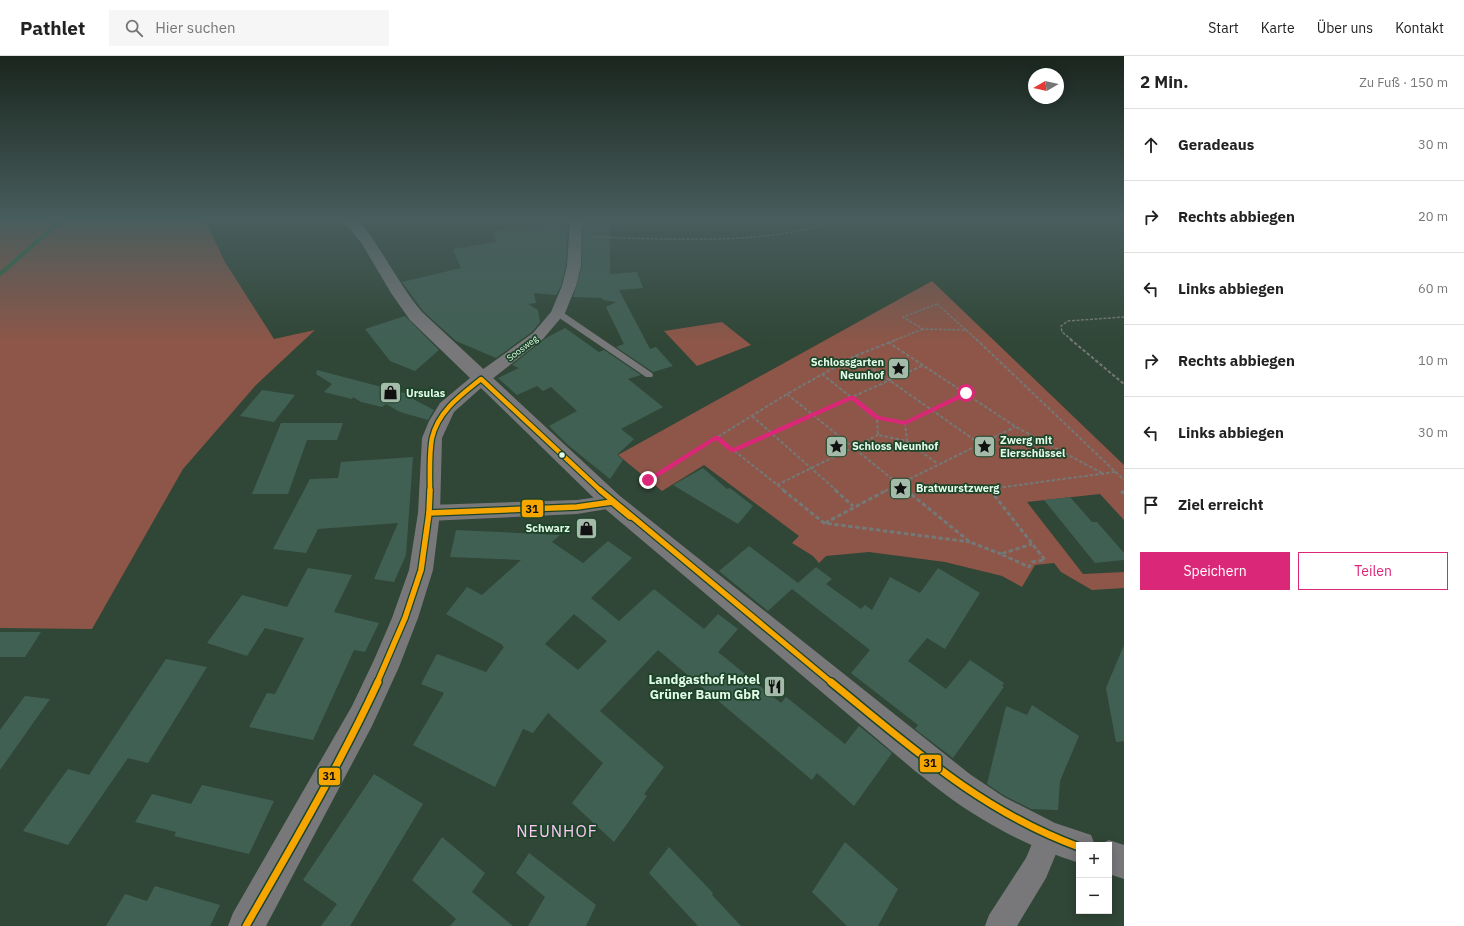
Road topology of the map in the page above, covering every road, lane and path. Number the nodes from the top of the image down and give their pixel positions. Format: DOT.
graph roads {
  1 [pos="378,261"];
  2 [pos="574,261"];
  3 [pos="558,313"];
  4 [pos="1124,317"];
  5 [pos="923,329"];
  6 [pos="966,330"];
  7 [pos="888,342"];
  8 [pos="855,356"];
  9 [pos="925,365"];
  10 [pos="822,374"];
  11 [pos="650,375"];
  12 [pos="481,379"];
  13 [pos="890,381"];
  14 [pos="1124,384"];
  15 [pos="966,393"];
  16 [pos="787,394"];
  17 [pos="852,398"];
  18 [pos="932,410"];
  19 [pos="813,415"];
  20 [pos="752,416"];
  21 [pos="877,418"];
  22 [pos="905,423"];
  23 [pos="1016,427"];
  24 [pos="772,433"];
  25 [pos="878,436"];
  26 [pos="717,437"];
  27 [pos="907,441"];
  28 [pos="980,444"];
  29 [pos="854,448"];
  30 [pos="733,450"];
  31 [pos="938,464"];
  32 [pos="811,469"];
  33 [pos="1115,472"];
  34 [pos="1102,473"];
  35 [pos="648,480"];
  36 [pos="1124,480"];
  37 [pos="777,485"];
  38 [pos="899,485"];
  39 [pos="612,502"];
  40 [pos="853,507"];
  41 [pos="429,513"];
  42 [pos="824,523"];
  43 [pos="970,542"];
  44 [pos="1032,544"];
  45 [pos="1001,554"];
  46 [pos="1037,561"];
  47 [pos="1040,564"];
  48 [pos="1049,837"];
  49 [pos="1076,846"];
  50 [pos="1112,858"];
  51 [pos="1124,862"];
  52 [pos="246,926"];
  53 [pos="1000,926"];
  1 -- 12 [label="street"];
  2 -- 3 [label="street, Soosweg"];
  3 -- 11 [label="lane"];
  3 -- 12 [label="street, Soosweg"];
  4 -- 14 [label="path"];
  5 -- 6 [label="path"];
  5 -- 6 [label="path"];
  5 -- 7 [label="path"];
  6 -- 33 [label="path"];
  7 -- 8 [label="path"];
  7 -- 9 [label="path"];
  8 -- 10 [label="path"];
  8 -- 13 [label="path"];
  9 -- 13 [label="path"];
  9 -- 15 [label="path"];
  10 -- 16 [label="path"];
  10 -- 17 [label="path"];
  12 -- 39 [label="street"];
  12 -- 41 [label="street"];
  13 -- 17 [label="path"];
  13 -- 18 [label="path"];
  15 -- 18 [label="path"];
  15 -- 23 [label="path"];
  16 -- 19 [label="path"];
  16 -- 20 [label="path"];
  17 -- 19 [label="path"];
  17 -- 21 [label="path"];
  18 -- 22 [label="path"];
  18 -- 28 [label="path"];
  19 -- 24 [label="path"];
  19 -- 29 [label="path"];
  20 -- 24 [label="path"];
  20 -- 26 [label="path"];
  21 -- 22 [label="path"];
  21 -- 25 [label="path"];
  22 -- 27 [label="path"];
  23 -- 28 [label="path"];
  23 -- 34 [label="path"];
  24 -- 30 [label="path"];
  24 -- 32 [label="path"];
  25 -- 27 [label="path"];
  25 -- 29 [label="path"];
  26 -- 30 [label="path"];
  26 -- 35 [label="path"];
  27 -- 31 [label="path"];
  28 -- 31 [label="path"];
  29 -- 32 [label="path"];
  29 -- 38 [label="path"];
  30 -- 37 [label="path"];
  31 -- 38 [label="path"];
  32 -- 37 [label="path"];
  32 -- 40 [label="path"];
  33 -- 34 [label="path"];
  33 -- 36 [label="path"];
  34 -- 44 [label="path"];
  37 -- 42 [label="path"];
  38 -- 40 [label="path"];
  38 -- 43 [label="path"];
  39 -- 41 [label="street"];
  39 -- 48 [label="street"];
  40 -- 42 [label="path"];
  41 -- 52 [label="street"];
  42 -- 43 [label="path"];
  43 -- 45 [label="path"];
  44 -- 45 [label="path"];
  44 -- 46 [label="path"];
  45 -- 46 [label="path"];
  46 -- 47 [label="path"];
  48 -- 49 [label="street"];
  48 -- 53 [label="street"];
  50 -- 51 [label="street"];
}
